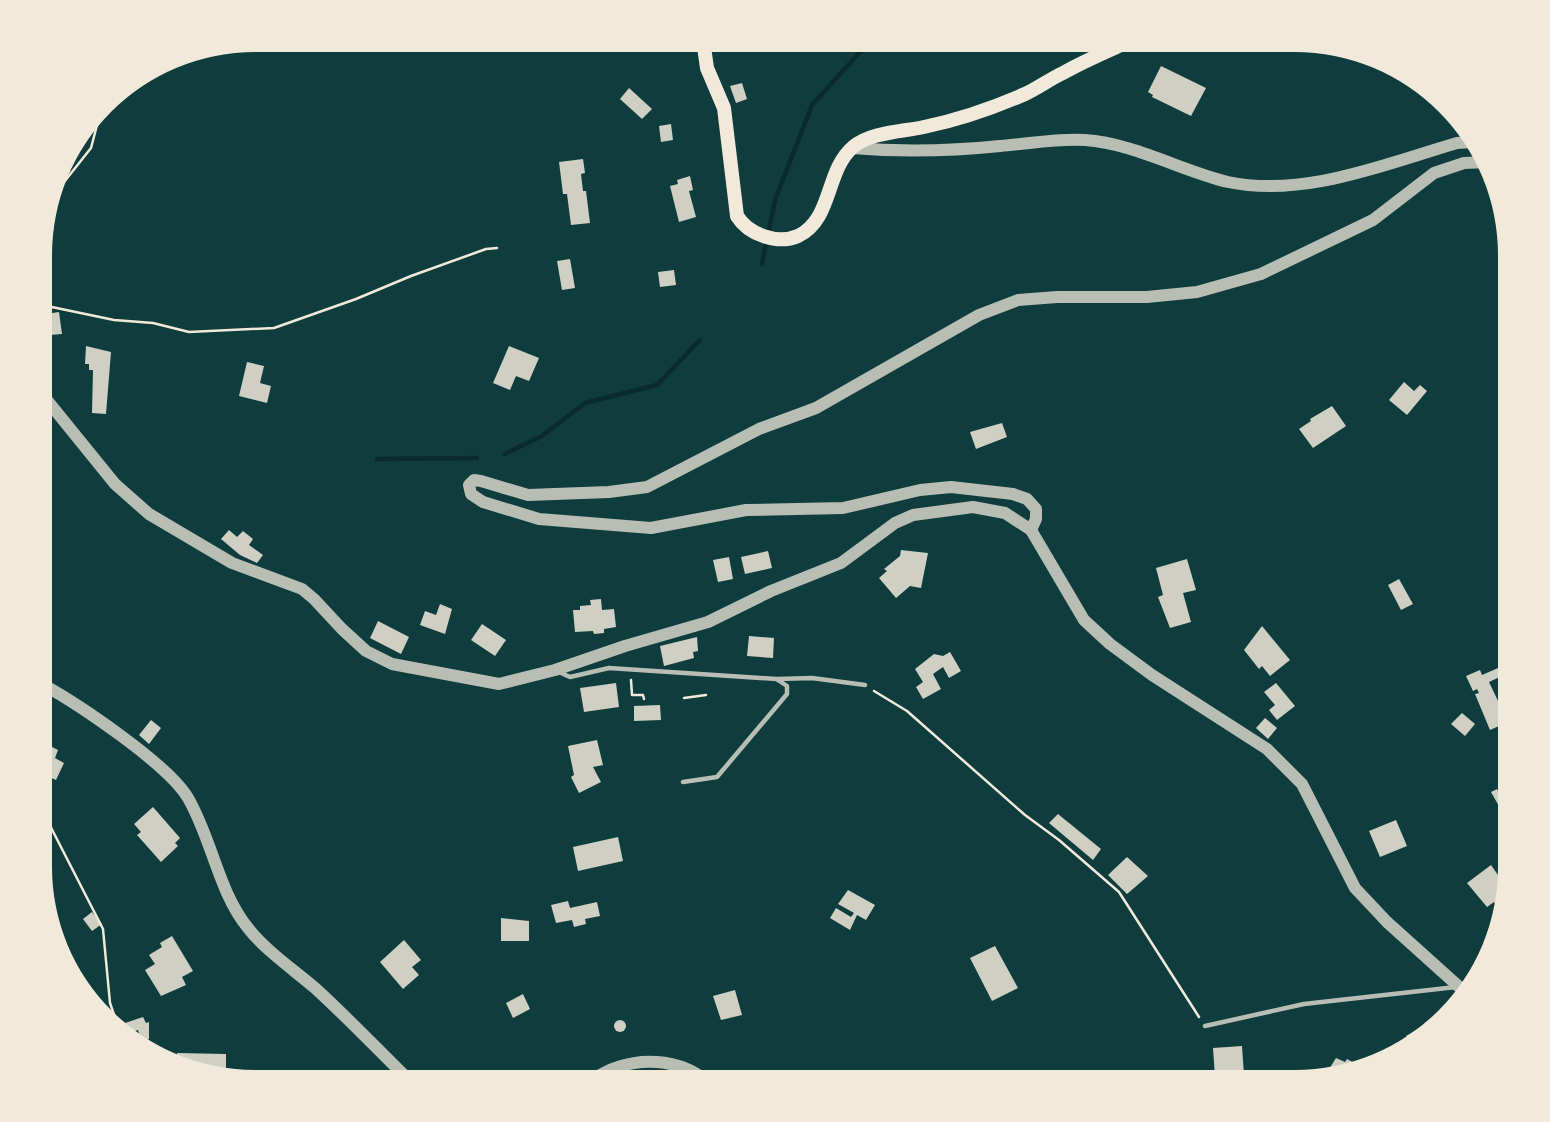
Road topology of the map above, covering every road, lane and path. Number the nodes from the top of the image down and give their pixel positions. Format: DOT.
graph roads {
  1 [pos="705,52"];
  2 [pos="1104,53"];
  3 [pos="94,133"];
  4 [pos="1463,143"];
  5 [pos="852,148"];
  6 [pos="1475,163"];
  7 [pos="70,174"];
  8 [pos="497,248"];
  9 [pos="52,307"];
  10 [pos="52,407"];
  11 [pos="1031,530"];
  12 [pos="555,670"];
  13 [pos="631,670"];
  14 [pos="777,679"];
  15 [pos="865,685"];
  16 [pos="53,690"];
  17 [pos="706,695"];
  18 [pos="684,698"];
  19 [pos="644,699"];
  20 [pos="683,782"];
  21 [pos="53,831"];
  22 [pos="1458,986"];
  23 [pos="1454,991"];
  24 [pos="113,1010"];
  25 [pos="1205,1026"];
  26 [pos="398,1069"];
  27 [pos="612,1069"];
  28 [pos="688,1069"];
  1 -- 5 [label="main road"];
  2 -- 5 [label="main road"];
  3 -- 7 [label="path"];
  4 -- 5 [label="street"];
  6 -- 11 [label="street"];
  8 -- 9 [label="path"];
  10 -- 12 [label="street"];
  11 -- 12 [label="street"];
  11 -- 22 [label="street"];
  12 -- 13 [label="lane"];
  13 -- 14 [label="lane"];
  13 -- 19 [label="path"];
  14 -- 15 [label="lane"];
  14 -- 20 [label="lane"];
  15 -- 25 [label="path"];
  16 -- 26 [label="street"];
  17 -- 18 [label="path"];
  21 -- 24 [label="path"];
  23 -- 25 [label="lane"];
  27 -- 28 [label="street"];
}
